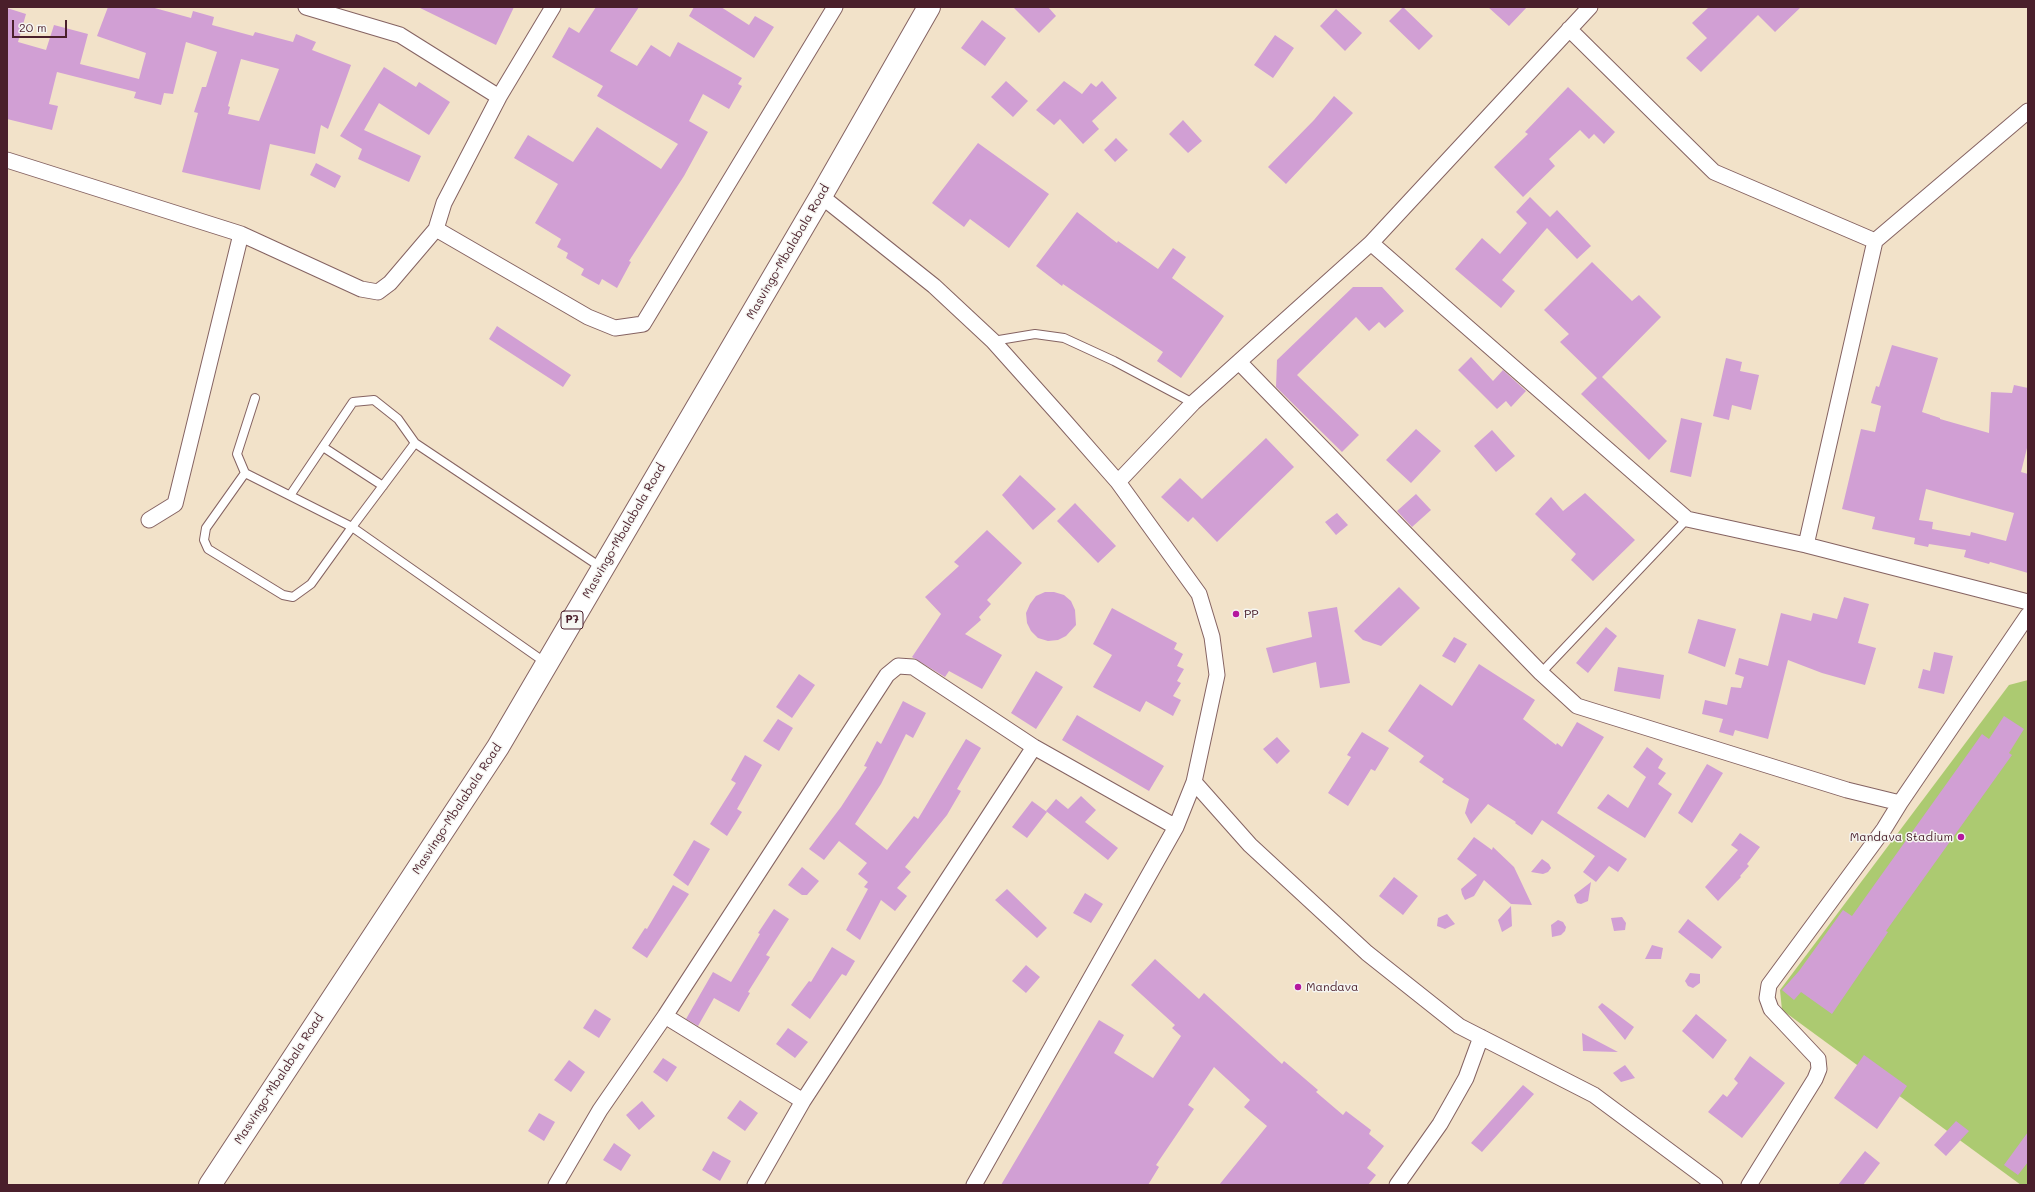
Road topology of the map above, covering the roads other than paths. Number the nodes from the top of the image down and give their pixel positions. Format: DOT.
graph roads {
  1 [pos="306,7"];
  2 [pos="553,7"];
  3 [pos="835,7"];
  4 [pos="929,7"];
  5 [pos="1590,7"];
  6 [pos="1569,30"];
  7 [pos="499,96"];
  8 [pos="2028,111"];
  9 [pos="7,160"];
  10 [pos="821,196"];
  11 [pos="436,229"];
  12 [pos="241,234"];
  13 [pos="1875,241"];
  14 [pos="1371,243"];
  15 [pos="993,342"];
  16 [pos="1240,363"];
  17 [pos="255,398"];
  18 [pos="1193,404"];
  19 [pos="415,443"];
  20 [pos="323,447"];
  21 [pos="245,473"];
  22 [pos="1118,482"];
  23 [pos="383,486"];
  24 [pos="291,494"];
  25 [pos="1687,519"];
  26 [pos="149,520"];
  27 [pos="352,527"];
  28 [pos="1806,545"];
  29 [pos="602,569"];
  30 [pos="2028,602"];
  31 [pos="2028,614"];
  32 [pos="547,664"];
  33 [pos="1541,673"];
  34 [pos="1034,747"];
  35 [pos="1194,782"];
  36 [pos="1900,803"];
  37 [pos="1176,827"];
  38 [pos="665,1016"];
  39 [pos="1481,1037"];
  40 [pos="802,1101"];
  41 [pos="210,1185"];
  42 [pos="556,1185"];
  43 [pos="754,1185"];
  44 [pos="974,1185"];
  45 [pos="1397,1185"];
  46 [pos="1715,1185"];
  47 [pos="1750,1185"];
  1 -- 7 [label="street"];
  2 -- 7 [label="street"];
  3 -- 11 [label="street"];
  4 -- 10 [label="highway, Masvingo-Mbalabala Road / P7"];
  5 -- 6 [label="street"];
  6 -- 13 [label="street"];
  6 -- 14 [label="street"];
  7 -- 11 [label="street"];
  8 -- 13 [label="street"];
  9 -- 12 [label="street"];
  10 -- 15 [label="street"];
  10 -- 29 [label="highway, Masvingo-Mbalabala Road / P7"];
  11 -- 12 [label="street"];
  12 -- 26 [label="street"];
  13 -- 28 [label="street"];
  14 -- 16 [label="street"];
  14 -- 25 [label="street"];
  15 -- 18 [label="lane"];
  15 -- 22 [label="street"];
  16 -- 18 [label="street"];
  16 -- 33 [label="street"];
  17 -- 21 [label="lane"];
  18 -- 22 [label="street"];
  19 -- 20 [label="lane"];
  19 -- 23 [label="lane"];
  19 -- 29 [label="lane"];
  20 -- 23 [label="lane"];
  20 -- 24 [label="lane"];
  21 -- 24 [label="lane"];
  21 -- 27 [label="lane"];
  22 -- 35 [label="street"];
  23 -- 27 [label="lane"];
  24 -- 27 [label="lane"];
  25 -- 28 [label="street"];
  25 -- 33 [label="lane"];
  27 -- 32 [label="lane"];
  28 -- 30 [label="street"];
  29 -- 32 [label="highway, Masvingo-Mbalabala Road / P7"];
  31 -- 36 [label="street"];
  32 -- 41 [label="highway, Masvingo-Mbalabala Road / P7"];
  33 -- 36 [label="street"];
  34 -- 37 [label="street"];
  34 -- 38 [label="street"];
  34 -- 40 [label="street"];
  35 -- 37 [label="street"];
  35 -- 39 [label="street"];
  36 -- 47 [label="street"];
  37 -- 44 [label="street"];
  38 -- 40 [label="street"];
  38 -- 42 [label="street"];
  39 -- 45 [label="street"];
  39 -- 46 [label="street"];
  40 -- 43 [label="street"];
}
